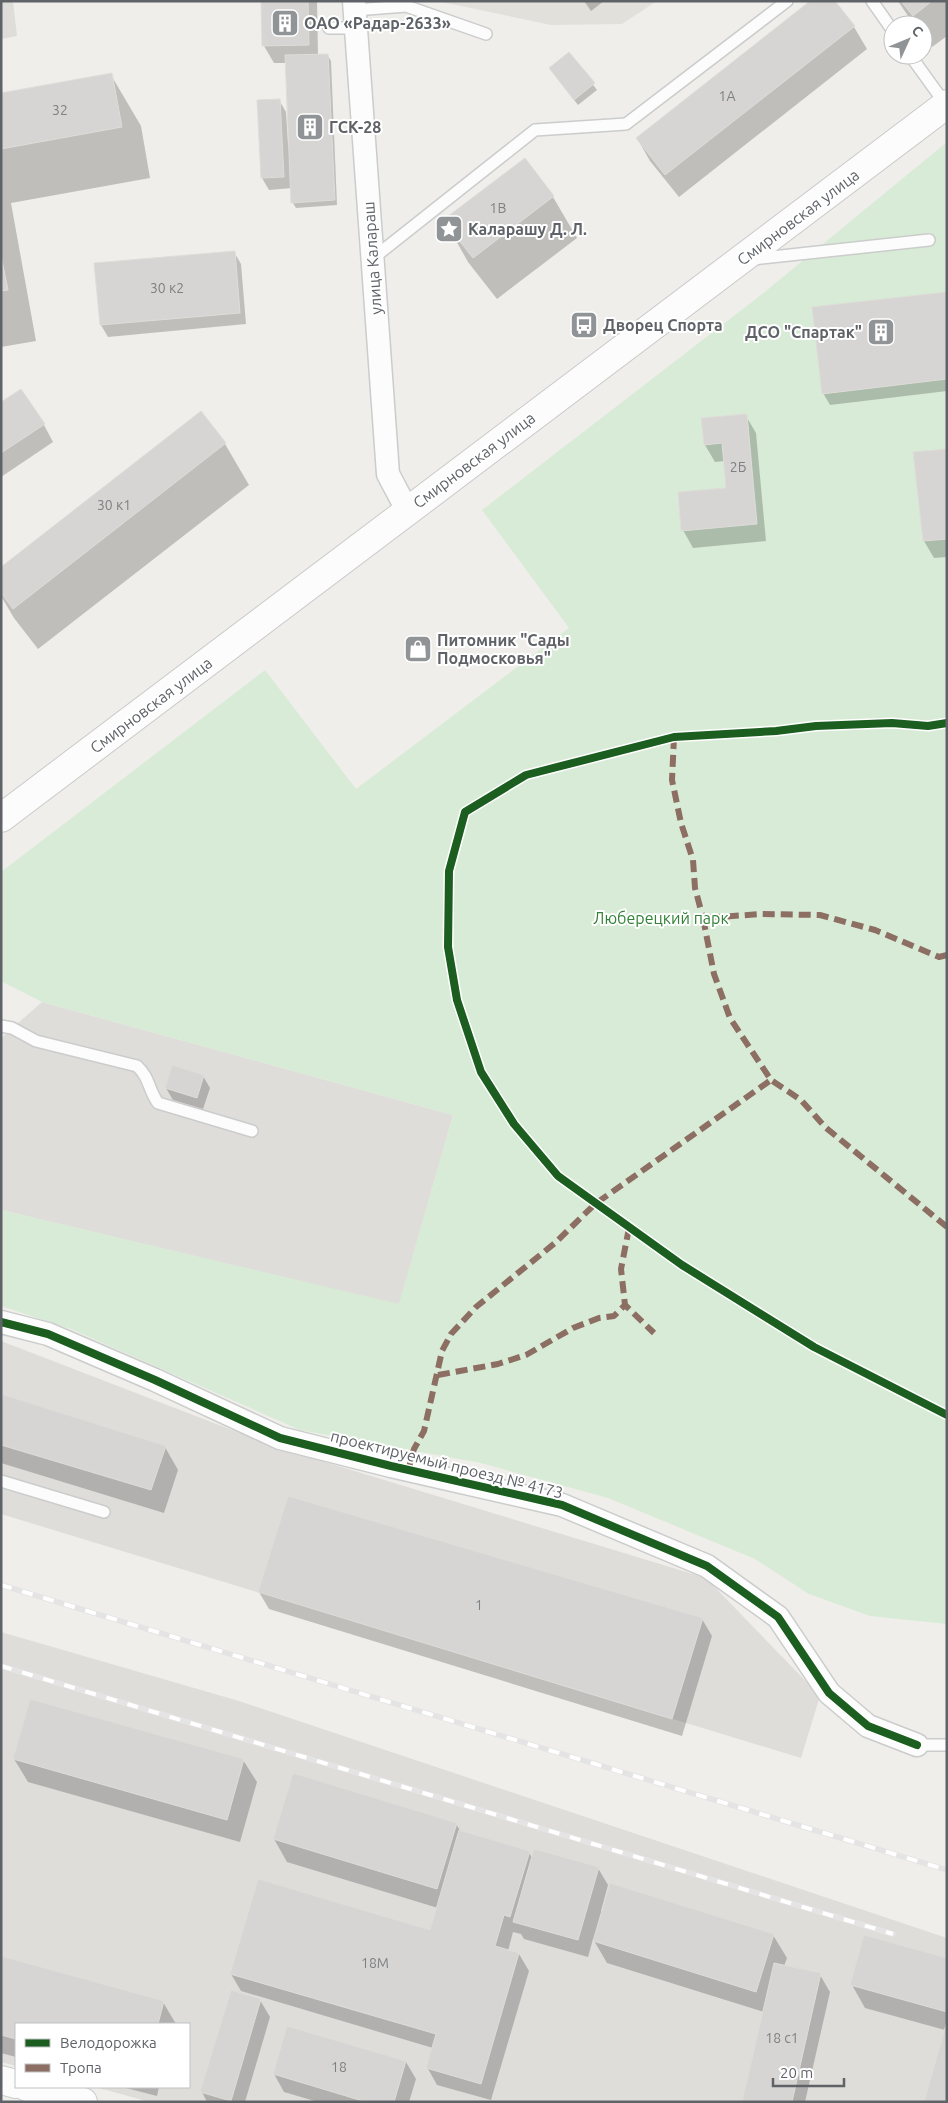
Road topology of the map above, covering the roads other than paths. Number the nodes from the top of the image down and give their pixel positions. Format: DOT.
graph roads {
  1 [pos="786,1"];
  2 [pos="872,1"];
  3 [pos="355,13"];
  4 [pos="883,17"];
  5 [pos="329,28"];
  6 [pos="486,34"];
  7 [pos="917,65"];
  8 [pos="946,104"];
  9 [pos="929,240"];
  10 [pos="372,259"];
  11 [pos="741,260"];
  12 [pos="407,510"];
  13 [pos="1,818"];
  14 [pos="1,1026"];
  15 [pos="252,1131"];
  16 [pos="1,1322"];
  17 [pos="1,1481"];
  18 [pos="104,1512"];
  19 [pos="916,1745"];
  20 [pos="947,1746"];
  21 [pos="1,2080"];
  22 [pos="15,2084"];
  23 [pos="31,2088"];
  24 [pos="83,2102"];
  1 -- 10 [label="lane"];
  2 -- 4 [label="lane"];
  3 -- 5 [label="lane"];
  3 -- 6 [label="lane"];
  3 -- 10 [label="street, улица Калараш"];
  7 -- 8 [label="lane"];
  8 -- 11 [label="main road, Смирновская улица"];
  9 -- 11 [label="lane"];
  10 -- 12 [label="street, улица Калараш"];
  11 -- 12 [label="main road, Смирновская улица"];
  12 -- 13 [label="main road, Смирновская улица"];
  14 -- 15 [label="lane"];
  16 -- 19 [label="street, проектируемый проезд № 4173"];
  17 -- 18 [label="lane"];
  19 -- 20 [label="lane"];
  21 -- 22 [label="main road"];
  23 -- 24 [label="main road"];
}
